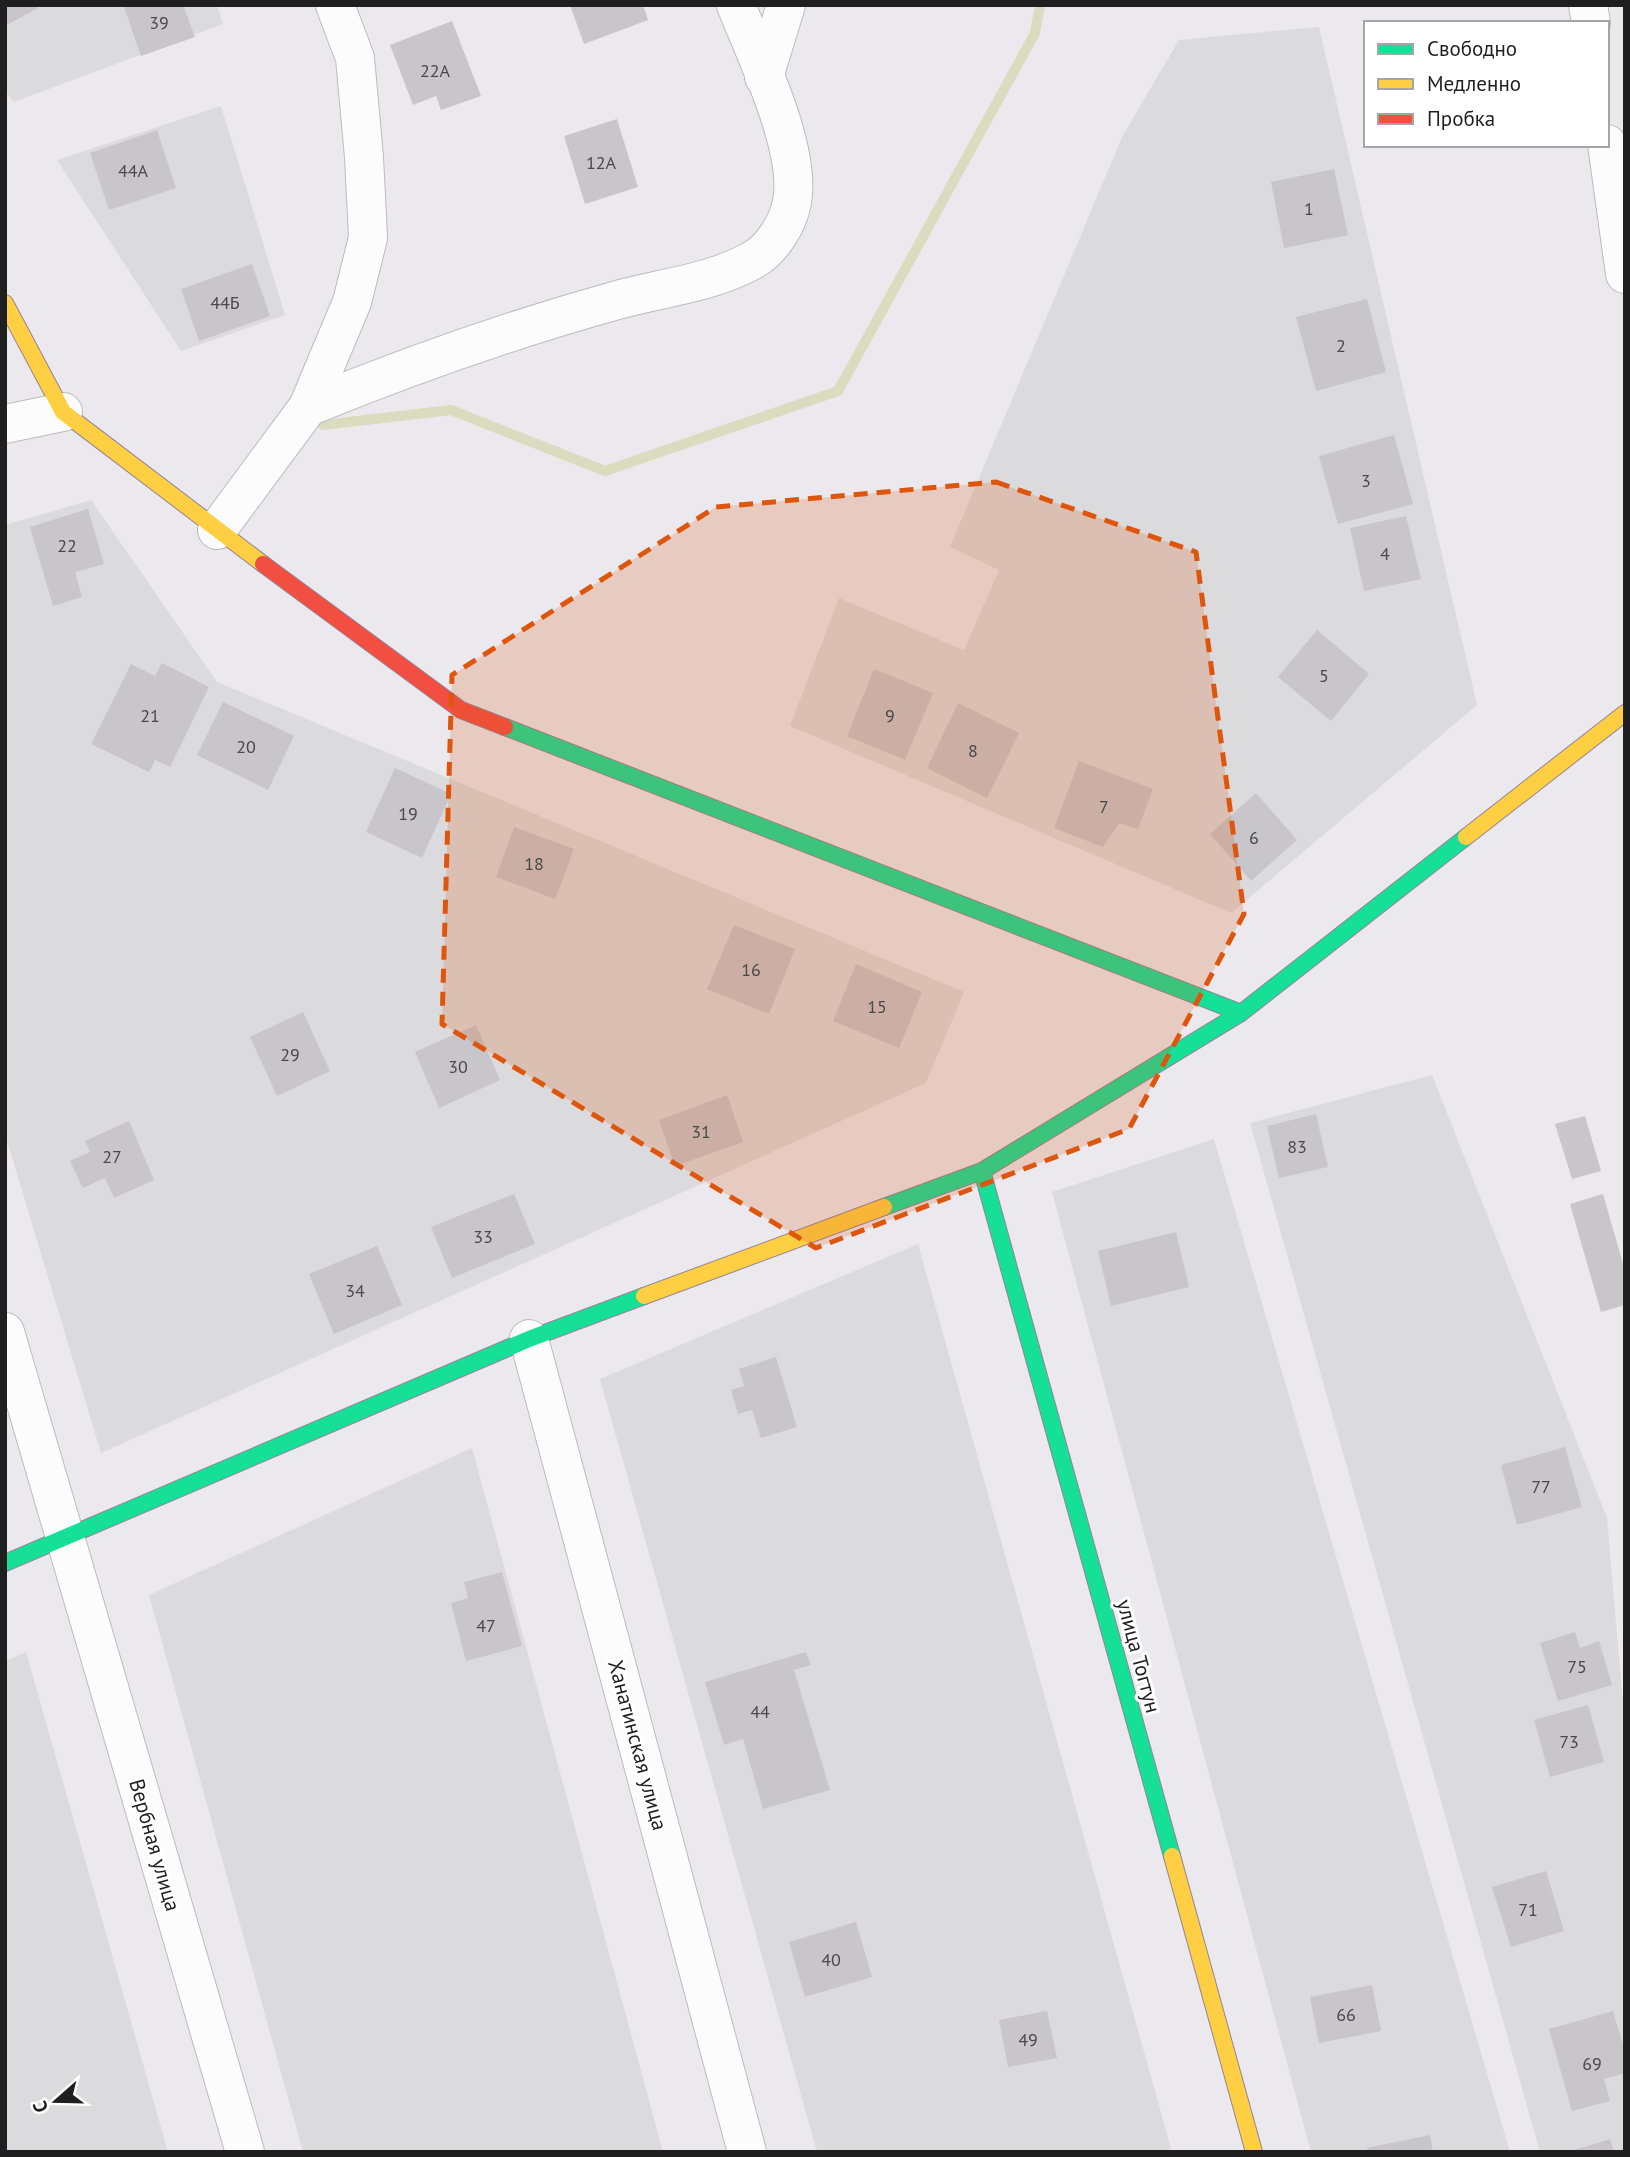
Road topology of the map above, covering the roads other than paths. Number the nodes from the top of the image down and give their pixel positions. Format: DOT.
graph roads {
  1 [pos="335,5"];
  2 [pos="736,5"];
  3 [pos="786,5"];
  4 [pos="764,77"];
  5 [pos="1607,147"];
  6 [pos="1625,274"];
  7 [pos="5,303"];
  8 [pos="308,407"];
  9 [pos="63,412"];
  10 [pos="5,424"];
  11 [pos="217,530"];
  12 [pos="1625,713"];
  13 [pos="1241,1013"];
  14 [pos="982,1171"];
  15 [pos="5,1332"];
  16 [pos="528,1339"];
  17 [pos="66,1537"];
  18 [pos="5,1563"];
  19 [pos="245,2152"];
  20 [pos="747,2152"];
  21 [pos="1254,2152"];
  1 -- 8 [label="street"];
  2 -- 4 [label="street"];
  3 -- 4 [label="street"];
  4 -- 8 [label="street"];
  5 -- 6 [label="street"];
  7 -- 9 [label="street"];
  8 -- 11 [label="street"];
  9 -- 10 [label="street"];
  9 -- 11 [label="street"];
  11 -- 13 [label="street"];
  12 -- 13 [label="street"];
  13 -- 14 [label="street"];
  14 -- 16 [label="street"];
  14 -- 21 [label="street, улица Тогтун"];
  15 -- 17 [label="street, Вербная улица"];
  16 -- 17 [label="street"];
  16 -- 20 [label="street, Ханатинская улица"];
  17 -- 18 [label="street"];
  17 -- 19 [label="street, Вербная улица"];
}
